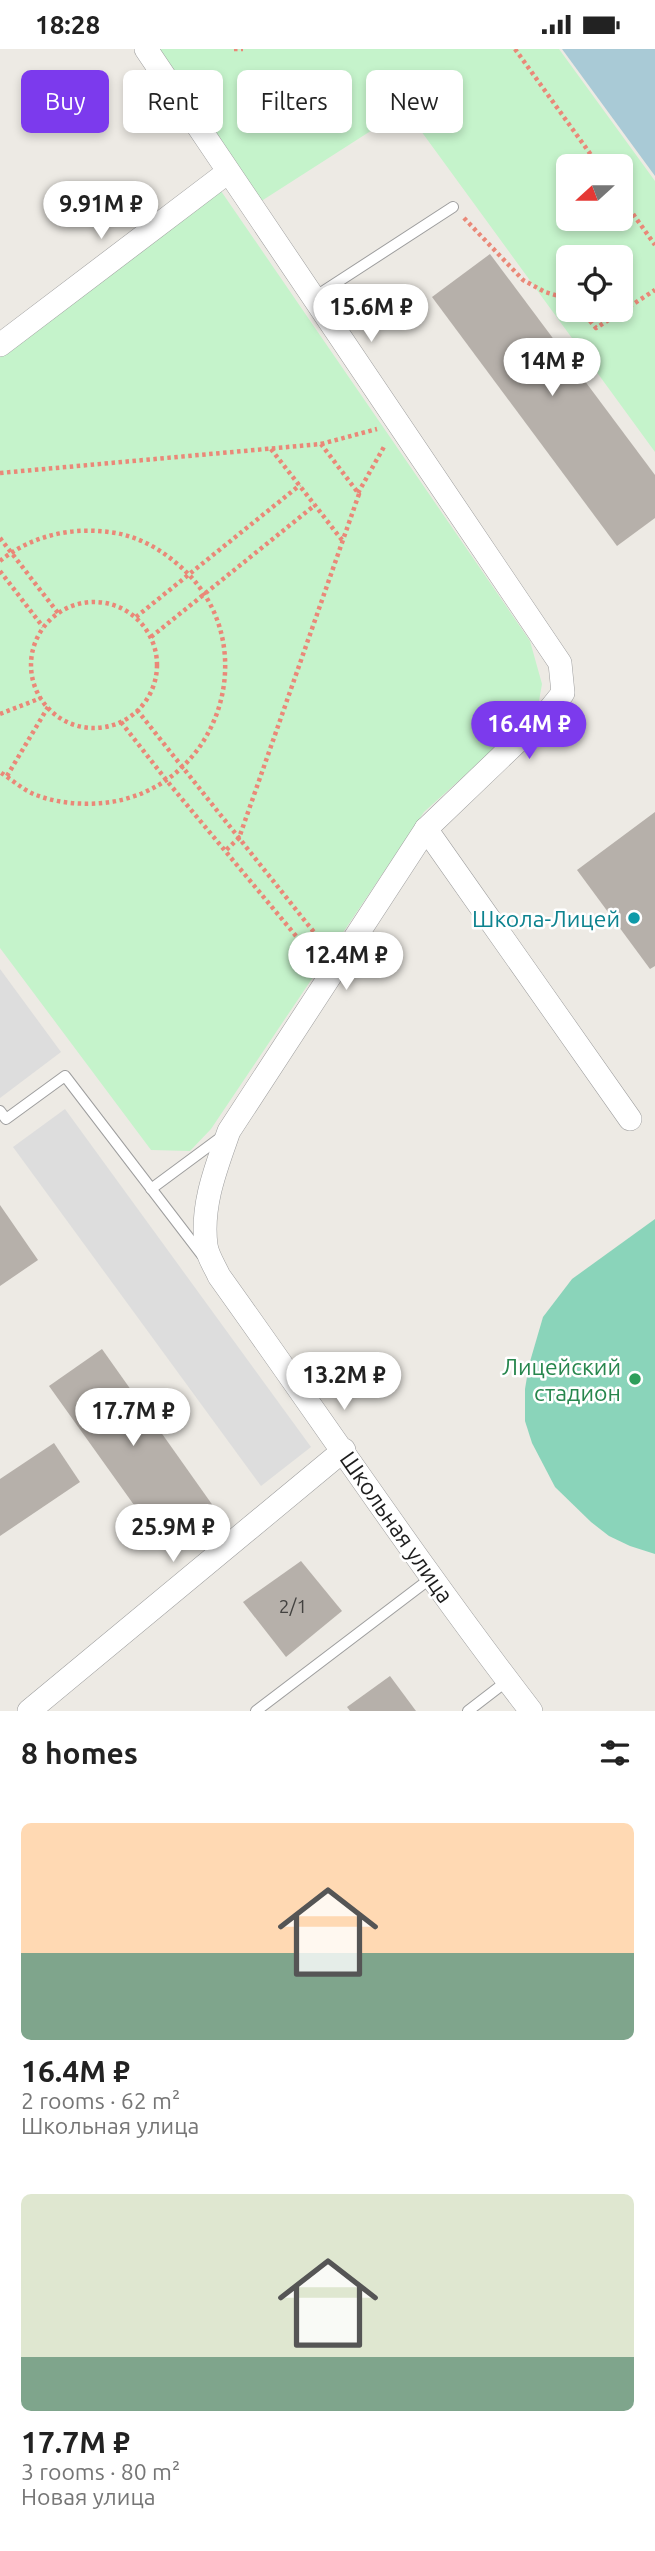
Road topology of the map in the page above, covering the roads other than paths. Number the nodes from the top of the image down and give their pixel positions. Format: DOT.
graph roads {
  1 [pos="146,49"];
  2 [pos="228,172"];
  3 [pos="453,207"];
  4 [pos="313,297"];
  5 [pos="0,345"];
  6 [pos="426,829"];
  7 [pos="0,1111"];
  8 [pos="631,1119"];
  9 [pos="229,1131"];
  10 [pos="151,1189"];
  11 [pos="219,1276"];
  12 [pos="344,1450"];
  13 [pos="431,1578"];
  14 [pos="507,1681"];
  15 [pos="29,1711"];
  16 [pos="256,1711"];
  17 [pos="468,1711"];
  18 [pos="531,1711"];
  1 -- 2 [label="street"];
  2 -- 4 [label="street"];
  2 -- 5 [label="street"];
  3 -- 4 [label="lane"];
  4 -- 6 [label="street, Школьная улица"];
  6 -- 8 [label="street"];
  6 -- 9 [label="street, Школьная улица"];
  7 -- 10 [label="lane"];
  9 -- 10 [label="lane"];
  9 -- 11 [label="street, Школьная улица"];
  10 -- 11 [label="lane"];
  11 -- 12 [label="street, Школьная улица"];
  12 -- 13 [label="street, Школьная улица"];
  12 -- 15 [label="street"];
  13 -- 14 [label="street, Школьная улица"];
  13 -- 16 [label="lane"];
  14 -- 17 [label="lane"];
  14 -- 18 [label="street, Школьная улица"];
}
